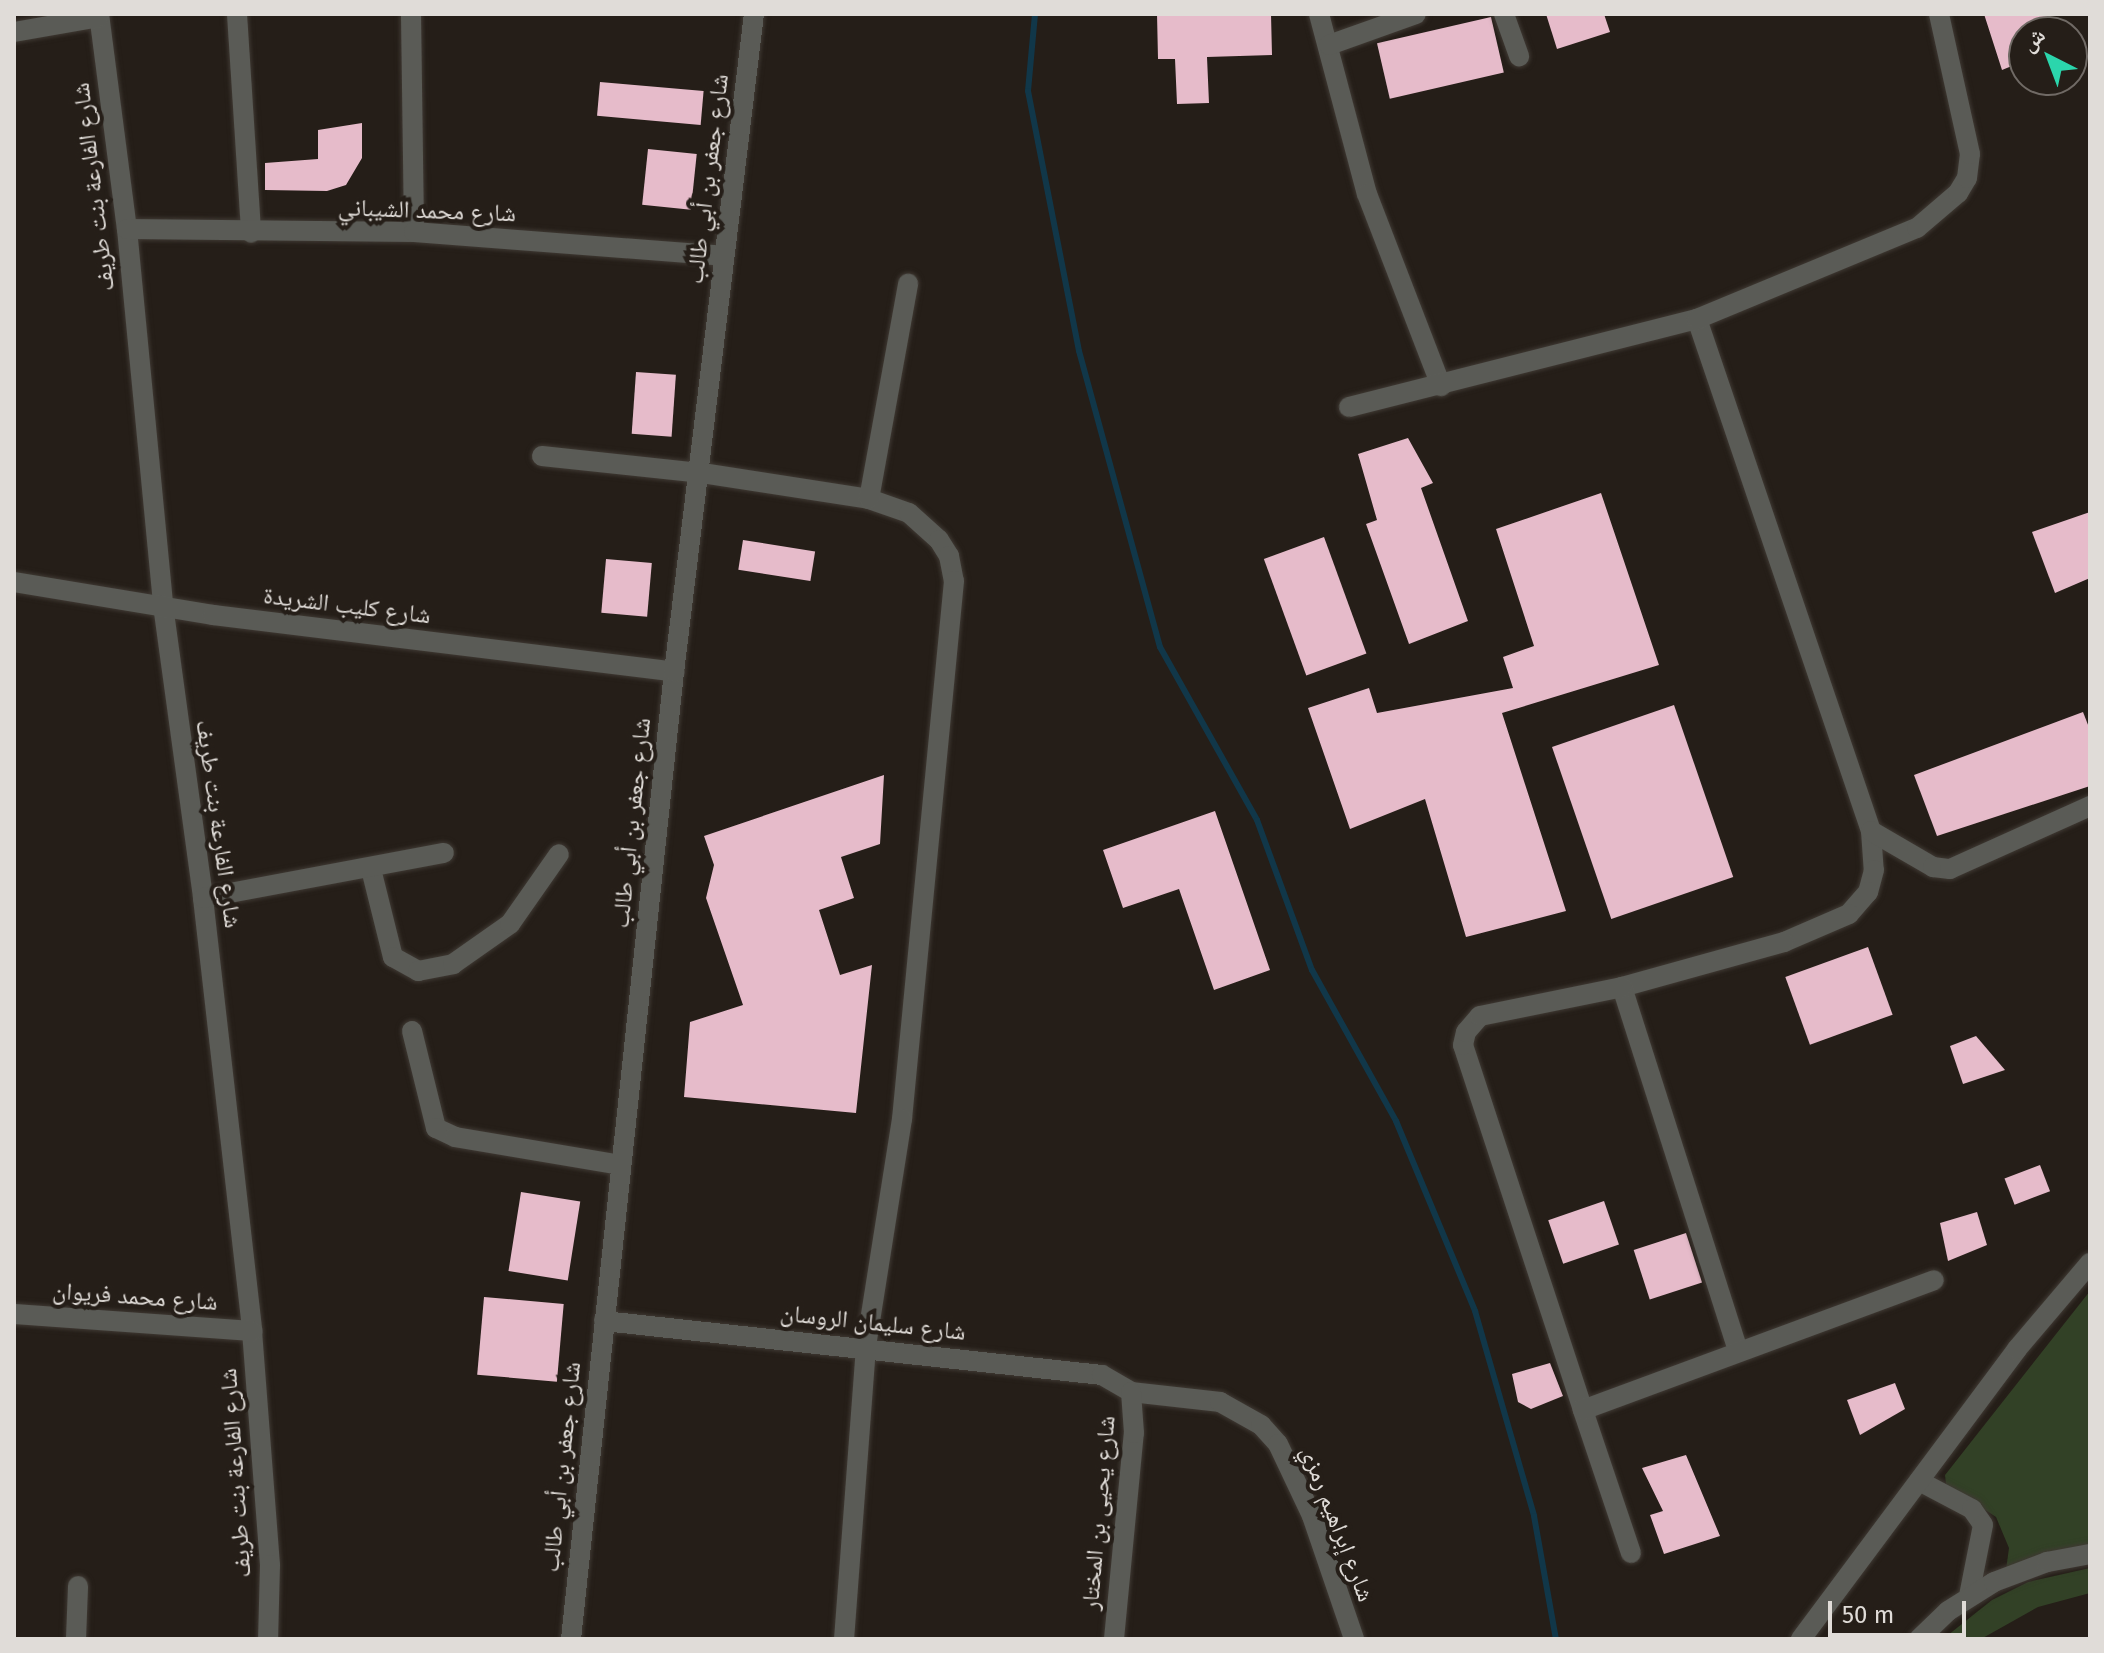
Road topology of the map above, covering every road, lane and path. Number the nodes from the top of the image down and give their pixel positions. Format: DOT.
graph roads {
  1 [pos="237,14"];
  2 [pos="411,14"];
  3 [pos="754,14"];
  4 [pos="1319,14"];
  5 [pos="1416,14"];
  6 [pos="1504,14"];
  7 [pos="1939,14"];
  8 [pos="99,16"];
  9 [pos="14,32"];
  10 [pos="1329,45"];
  11 [pos="1519,56"];
  12 [pos="127,229"];
  13 [pos="414,232"];
  14 [pos="251,233"];
  15 [pos="723,256"];
  16 [pos="908,284"];
  17 [pos="1697,319"];
  18 [pos="1441,386"];
  19 [pos="1349,407"];
  20 [pos="542,456"];
  21 [pos="702,473"];
  22 [pos="869,499"];
  23 [pos="14,582"];
  24 [pos="163,605"];
  25 [pos="674,672"];
  26 [pos="2090,806"];
  27 [pos="1871,831"];
  28 [pos="444,853"];
  29 [pos="559,854"];
  30 [pos="371,869"];
  31 [pos="203,898"];
  32 [pos="1622,987"];
  33 [pos="412,1031"];
  34 [pos="621,1165"];
  35 [pos="2090,1263"];
  36 [pos="1934,1280"];
  37 [pos="14,1314"];
  38 [pos="604,1321"];
  39 [pos="252,1331"];
  40 [pos="866,1347"];
  41 [pos="1738,1351"];
  42 [pos="1131,1392"];
  43 [pos="1583,1410"];
  44 [pos="1919,1481"];
  45 [pos="1631,1553"];
  46 [pos="2090,1554"];
  47 [pos="78,1586"];
  48 [pos="1969,1596"];
  49 [pos="76,1639"];
  50 [pos="268,1639"];
  51 [pos="571,1639"];
  52 [pos="844,1639"];
  53 [pos="1114,1639"];
  54 [pos="1354,1639"];
  55 [pos="1801,1639"];
  56 [pos="1919,1639"];
  1 -- 14 [label="street"];
  2 -- 13 [label="street"];
  3 -- 15 [label="street, شارع جعفر بن أبي طالب"];
  4 -- 10 [label="street"];
  5 -- 10 [label="street"];
  6 -- 11 [label="street"];
  7 -- 17 [label="street"];
  8 -- 9 [label="street"];
  8 -- 12 [label="street, شارع الفارعة بنت طريف"];
  10 -- 18 [label="street"];
  12 -- 14 [label="street, شارع محمد الشيباني"];
  12 -- 24 [label="street, شارع الفارعة بنت طريف"];
  13 -- 14 [label="street, شارع محمد الشيباني"];
  13 -- 15 [label="street, شارع محمد الشيباني"];
  15 -- 21 [label="street, شارع جعفر بن أبي طالب"];
  16 -- 22 [label="street"];
  17 -- 18 [label="street"];
  17 -- 27 [label="street"];
  18 -- 19 [label="street"];
  20 -- 21 [label="street"];
  21 -- 22 [label="street"];
  21 -- 25 [label="street, شارع جعفر بن أبي طالب"];
  22 -- 40 [label="street"];
  23 -- 24 [label="street, شارع كليب الشريدة"];
  24 -- 25 [label="street, شارع كليب الشريدة"];
  24 -- 31 [label="street, شارع الفارعة بنت طريف"];
  25 -- 34 [label="street, شارع جعفر بن أبي طالب"];
  26 -- 27 [label="street"];
  27 -- 32 [label="street"];
  28 -- 30 [label="street"];
  29 -- 30 [label="street"];
  30 -- 31 [label="street"];
  31 -- 39 [label="street, شارع الفارعة بنت طريف"];
  32 -- 41 [label="street"];
  32 -- 43 [label="street"];
  33 -- 34 [label="street"];
  34 -- 38 [label="street, شارع جعفر بن أبي طالب"];
  35 -- 44 [label="street"];
  36 -- 41 [label="street"];
  37 -- 39 [label="street, شارع محمد فريوان"];
  38 -- 40 [label="street, شارع سليمان الروسان"];
  38 -- 51 [label="street, شارع جعفر بن أبي طالب"];
  39 -- 50 [label="street, شارع الفارعة بنت طريف"];
  40 -- 42 [label="street, شارع سليمان الروسان"];
  40 -- 52 [label="street"];
  41 -- 43 [label="street"];
  42 -- 53 [label="street, شارع يحيى بن المختار"];
  42 -- 54 [label="street, شارع إبراهيم رمزي"];
  43 -- 45 [label="street"];
  44 -- 48 [label="street"];
  44 -- 55 [label="street"];
  46 -- 48 [label="street"];
  47 -- 49 [label="street"];
  48 -- 56 [label="street"];
}
